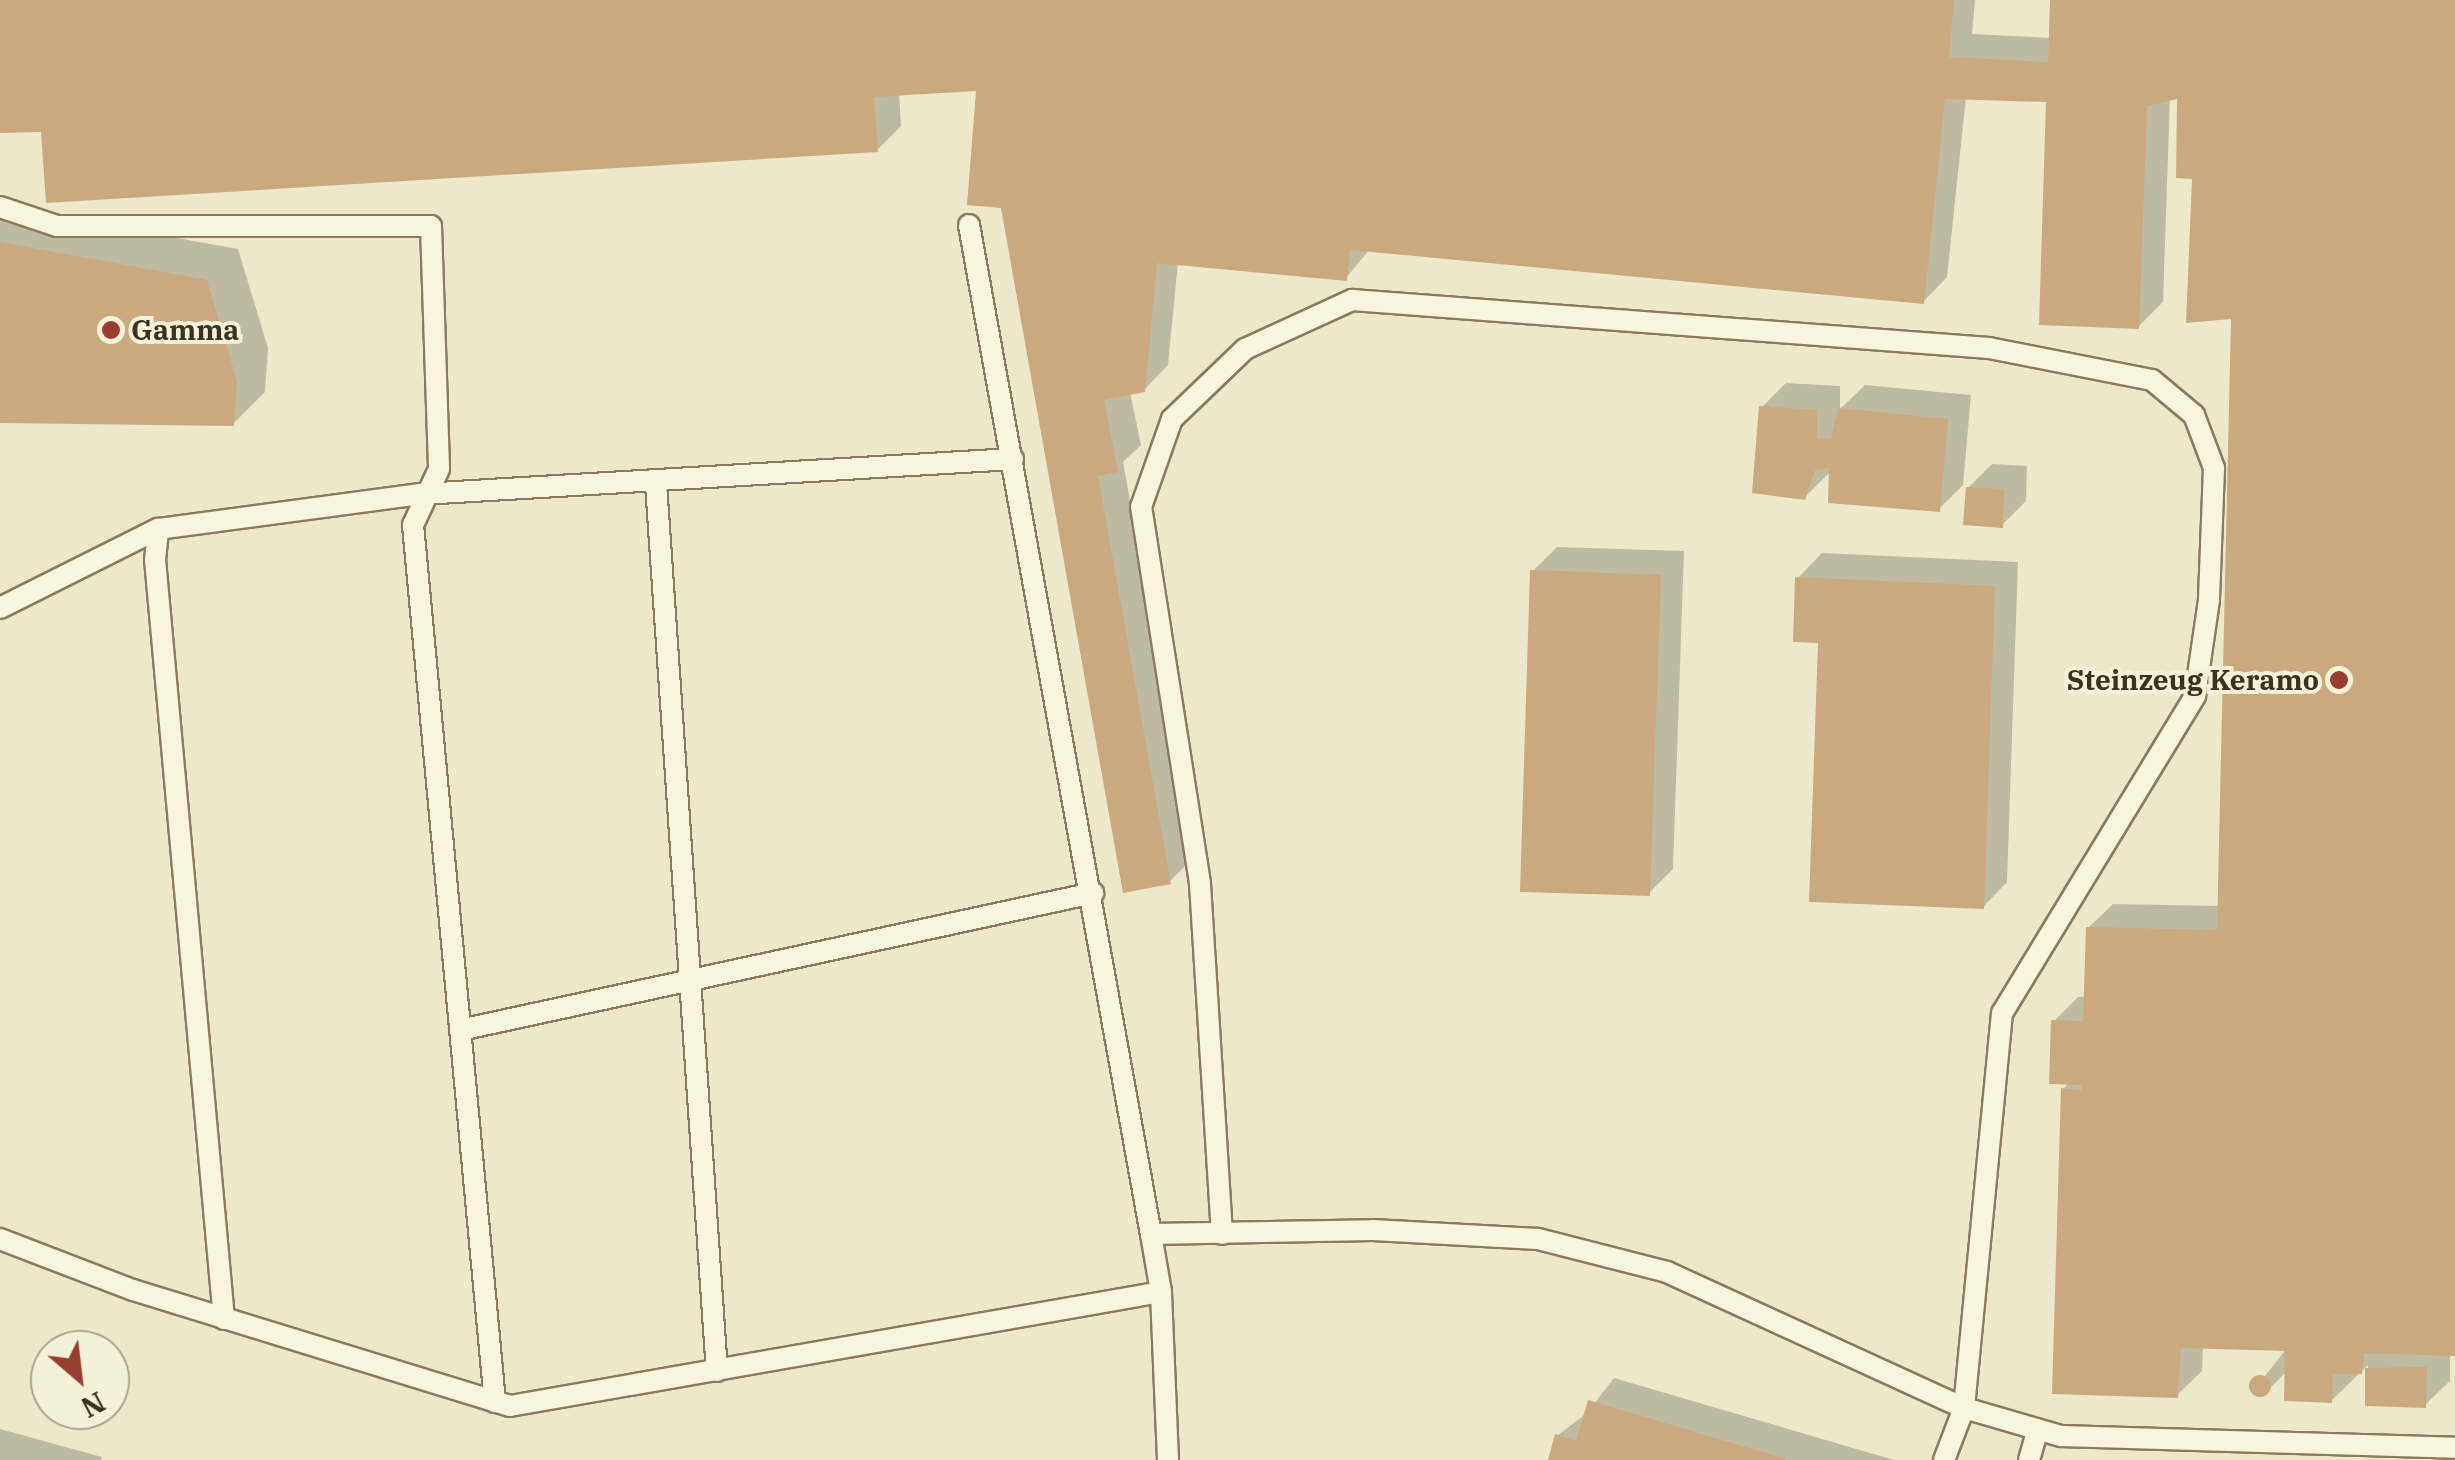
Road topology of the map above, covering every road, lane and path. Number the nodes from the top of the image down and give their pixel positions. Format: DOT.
graph roads {
  1 [pos="0,207"];
  2 [pos="969,225"];
  3 [pos="1012,459"];
  4 [pos="656,484"];
  5 [pos="422,494"];
  6 [pos="158,529"];
  7 [pos="0,608"];
  8 [pos="1092,893"];
  9 [pos="690,976"];
  10 [pos="460,1030"];
  11 [pos="1151,1234"];
  12 [pos="1222,1234"];
  13 [pos="0,1239"];
  14 [pos="1161,1292"];
  15 [pos="224,1320"];
  16 [pos="716,1371"];
  17 [pos="495,1402"];
  18 [pos="1964,1408"];
  19 [pos="2038,1430"];
  20 [pos="2455,1448"];
  21 [pos="1168,1460"];
  22 [pos="1944,1460"];
  23 [pos="2029,1460"];
  1 -- 5 [label="lane"];
  2 -- 3 [label="lane"];
  3 -- 4 [label="lane"];
  3 -- 8 [label="lane"];
  4 -- 5 [label="lane"];
  4 -- 9 [label="lane"];
  5 -- 6 [label="lane"];
  5 -- 10 [label="lane"];
  6 -- 7 [label="lane"];
  6 -- 15 [label="lane"];
  8 -- 9 [label="lane"];
  8 -- 11 [label="lane"];
  9 -- 10 [label="lane"];
  9 -- 16 [label="lane"];
  10 -- 17 [label="lane"];
  11 -- 12 [label="lane"];
  11 -- 14 [label="lane"];
  12 -- 18 [label="lane"];
  12 -- 18 [label="lane"];
  13 -- 15 [label="lane"];
  14 -- 16 [label="lane"];
  14 -- 21 [label="lane"];
  15 -- 17 [label="lane"];
  16 -- 17 [label="lane"];
  18 -- 19 [label="lane"];
  18 -- 22 [label="lane"];
  19 -- 20 [label="lane"];
  19 -- 23 [label="lane"];
}
